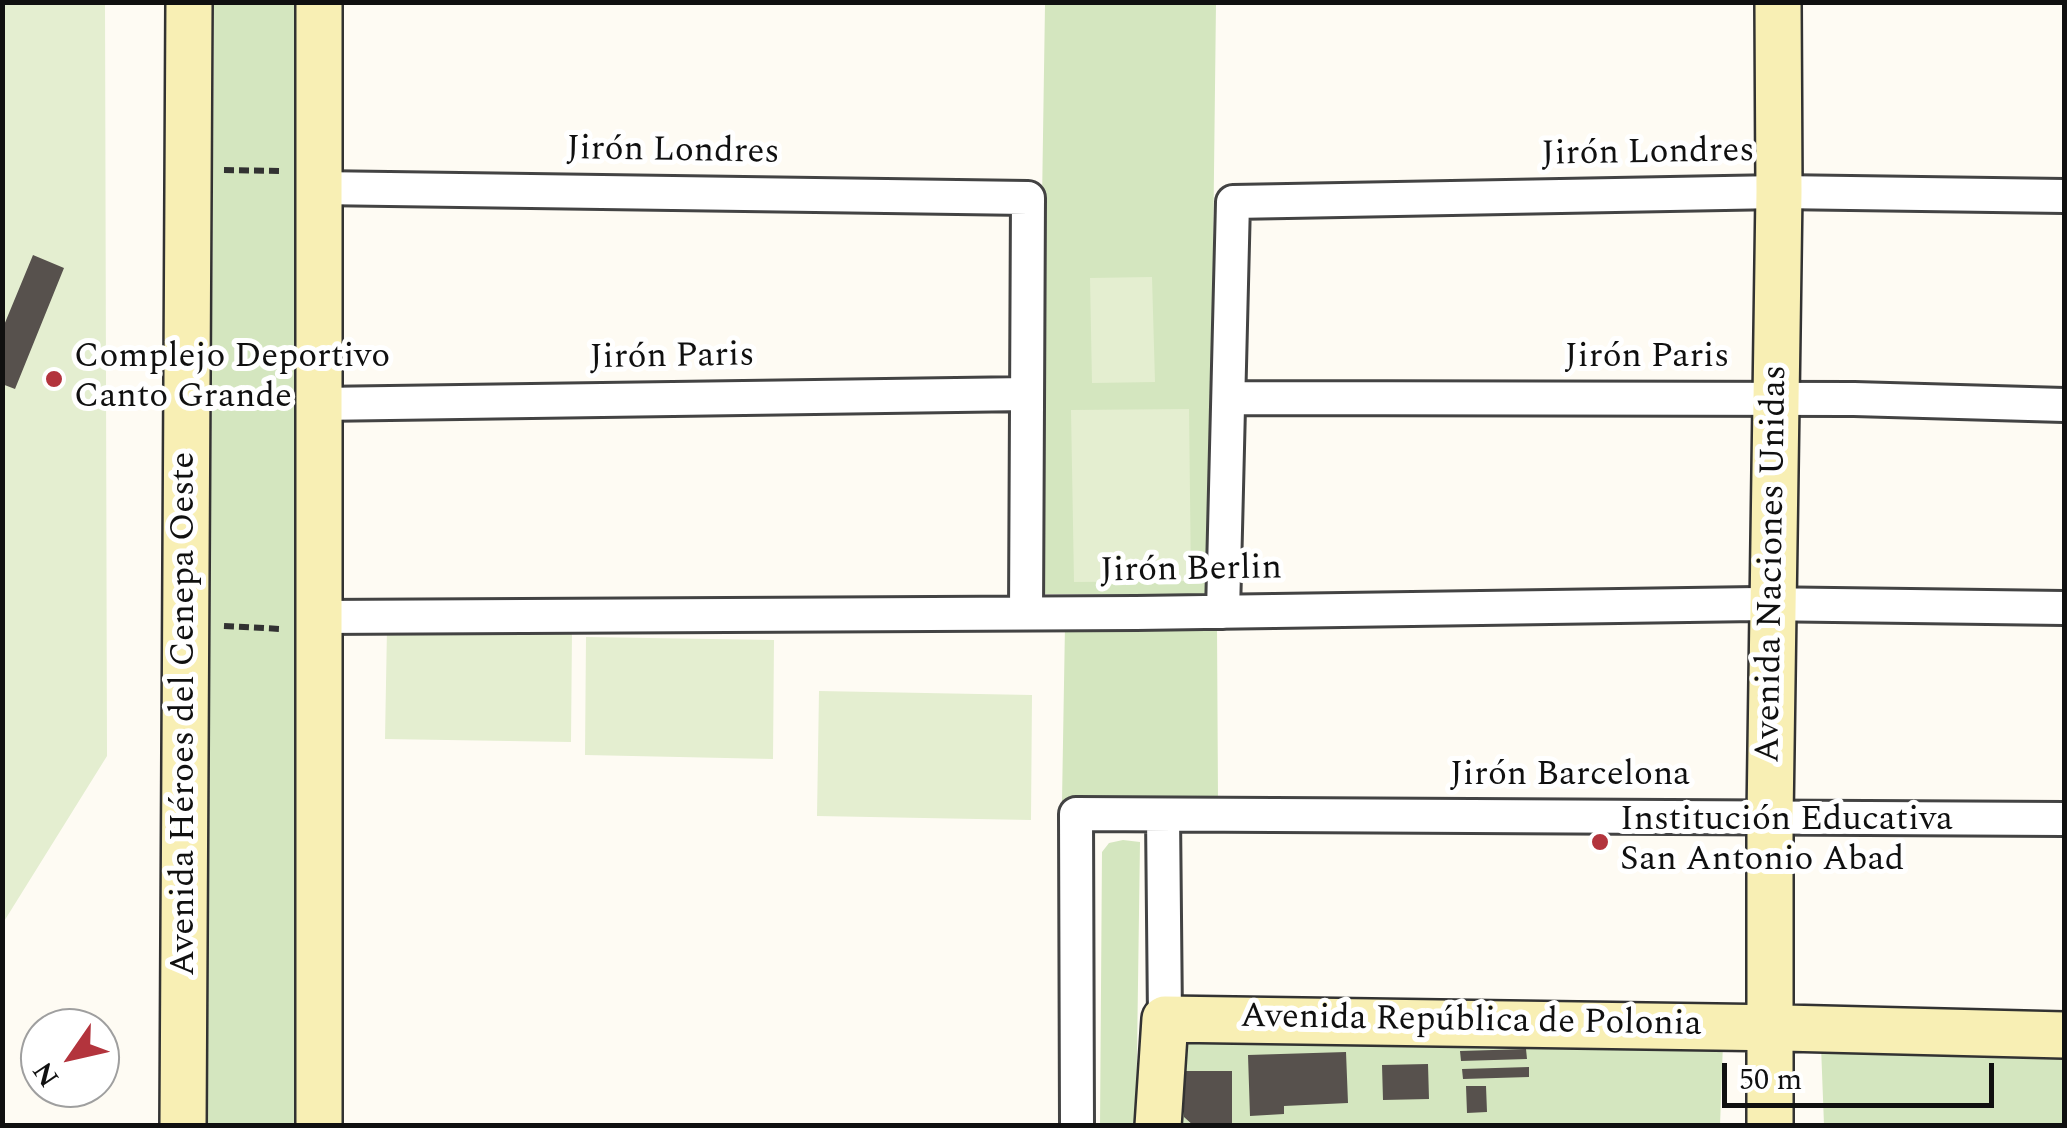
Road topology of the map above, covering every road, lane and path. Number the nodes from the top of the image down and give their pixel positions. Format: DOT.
graph roads {
  1 [pos="190,2"];
  2 [pos="319,2"];
  3 [pos="1778,2"];
  4 [pos="188,169"];
  5 [pos="318,180"];
  6 [pos="1779,192"];
  7 [pos="2064,196"];
  8 [pos="1027,394"];
  9 [pos="1229,398"];
  10 [pos="1776,400"];
  11 [pos="318,404"];
  12 [pos="2064,404"];
  13 [pos="1772,604"];
  14 [pos="2064,608"];
  15 [pos="1223,612"];
  16 [pos="1026,613"];
  17 [pos="318,624"];
  18 [pos="186,625"];
  19 [pos="1163,815"];
  20 [pos="1770,818"];
  21 [pos="2064,819"];
  22 [pos="1165,1019"];
  23 [pos="1769,1028"];
  24 [pos="2064,1035"];
  25 [pos="184,1126"];
  26 [pos="320,1126"];
  27 [pos="1077,1126"];
  28 [pos="1158,1126"];
  29 [pos="1770,1126"];
  1 -- 4 [label="main road, Avenida Héroes del Cenepa Oeste"];
  2 -- 5 [label="main road"];
  3 -- 6 [label="main road, Avenida Naciones Unidas"];
  4 -- 5 [label="path"];
  4 -- 18 [label="main road, Avenida Héroes del Cenepa Oeste"];
  5 -- 8 [label="street, Jirón Londres"];
  5 -- 11 [label="main road"];
  6 -- 7 [label="street, Jirón Londres"];
  6 -- 9 [label="street, Jirón Londres"];
  6 -- 10 [label="main road, Avenida Naciones Unidas"];
  8 -- 11 [label="street, Jirón Paris"];
  8 -- 16 [label="street"];
  9 -- 10 [label="street, Jirón Paris"];
  9 -- 15 [label="street"];
  10 -- 12 [label="street, Jirón Paris"];
  10 -- 13 [label="main road, Avenida Naciones Unidas"];
  11 -- 17 [label="main road"];
  13 -- 14 [label="street, Jirón Berlin"];
  13 -- 15 [label="street, Jirón Berlin"];
  13 -- 20 [label="main road, Avenida Naciones Unidas"];
  15 -- 16 [label="street, Jirón Berlin"];
  16 -- 17 [label="street, Jirón Berlin"];
  17 -- 18 [label="path"];
  17 -- 26 [label="main road"];
  18 -- 25 [label="main road, Avenida Héroes del Cenepa Oeste"];
  19 -- 20 [label="street, Jirón Barcelona"];
  19 -- 22 [label="street"];
  19 -- 27 [label="street, Jirón Barcelona"];
  20 -- 21 [label="street, Jirón Barcelona"];
  20 -- 23 [label="main road, Avenida Naciones Unidas"];
  22 -- 23 [label="main road, Avenida República de Polonia"];
  22 -- 28 [label="main road"];
  23 -- 24 [label="main road, Avenida República de Polonia"];
  23 -- 29 [label="main road, Avenida Naciones Unidas"];
}
